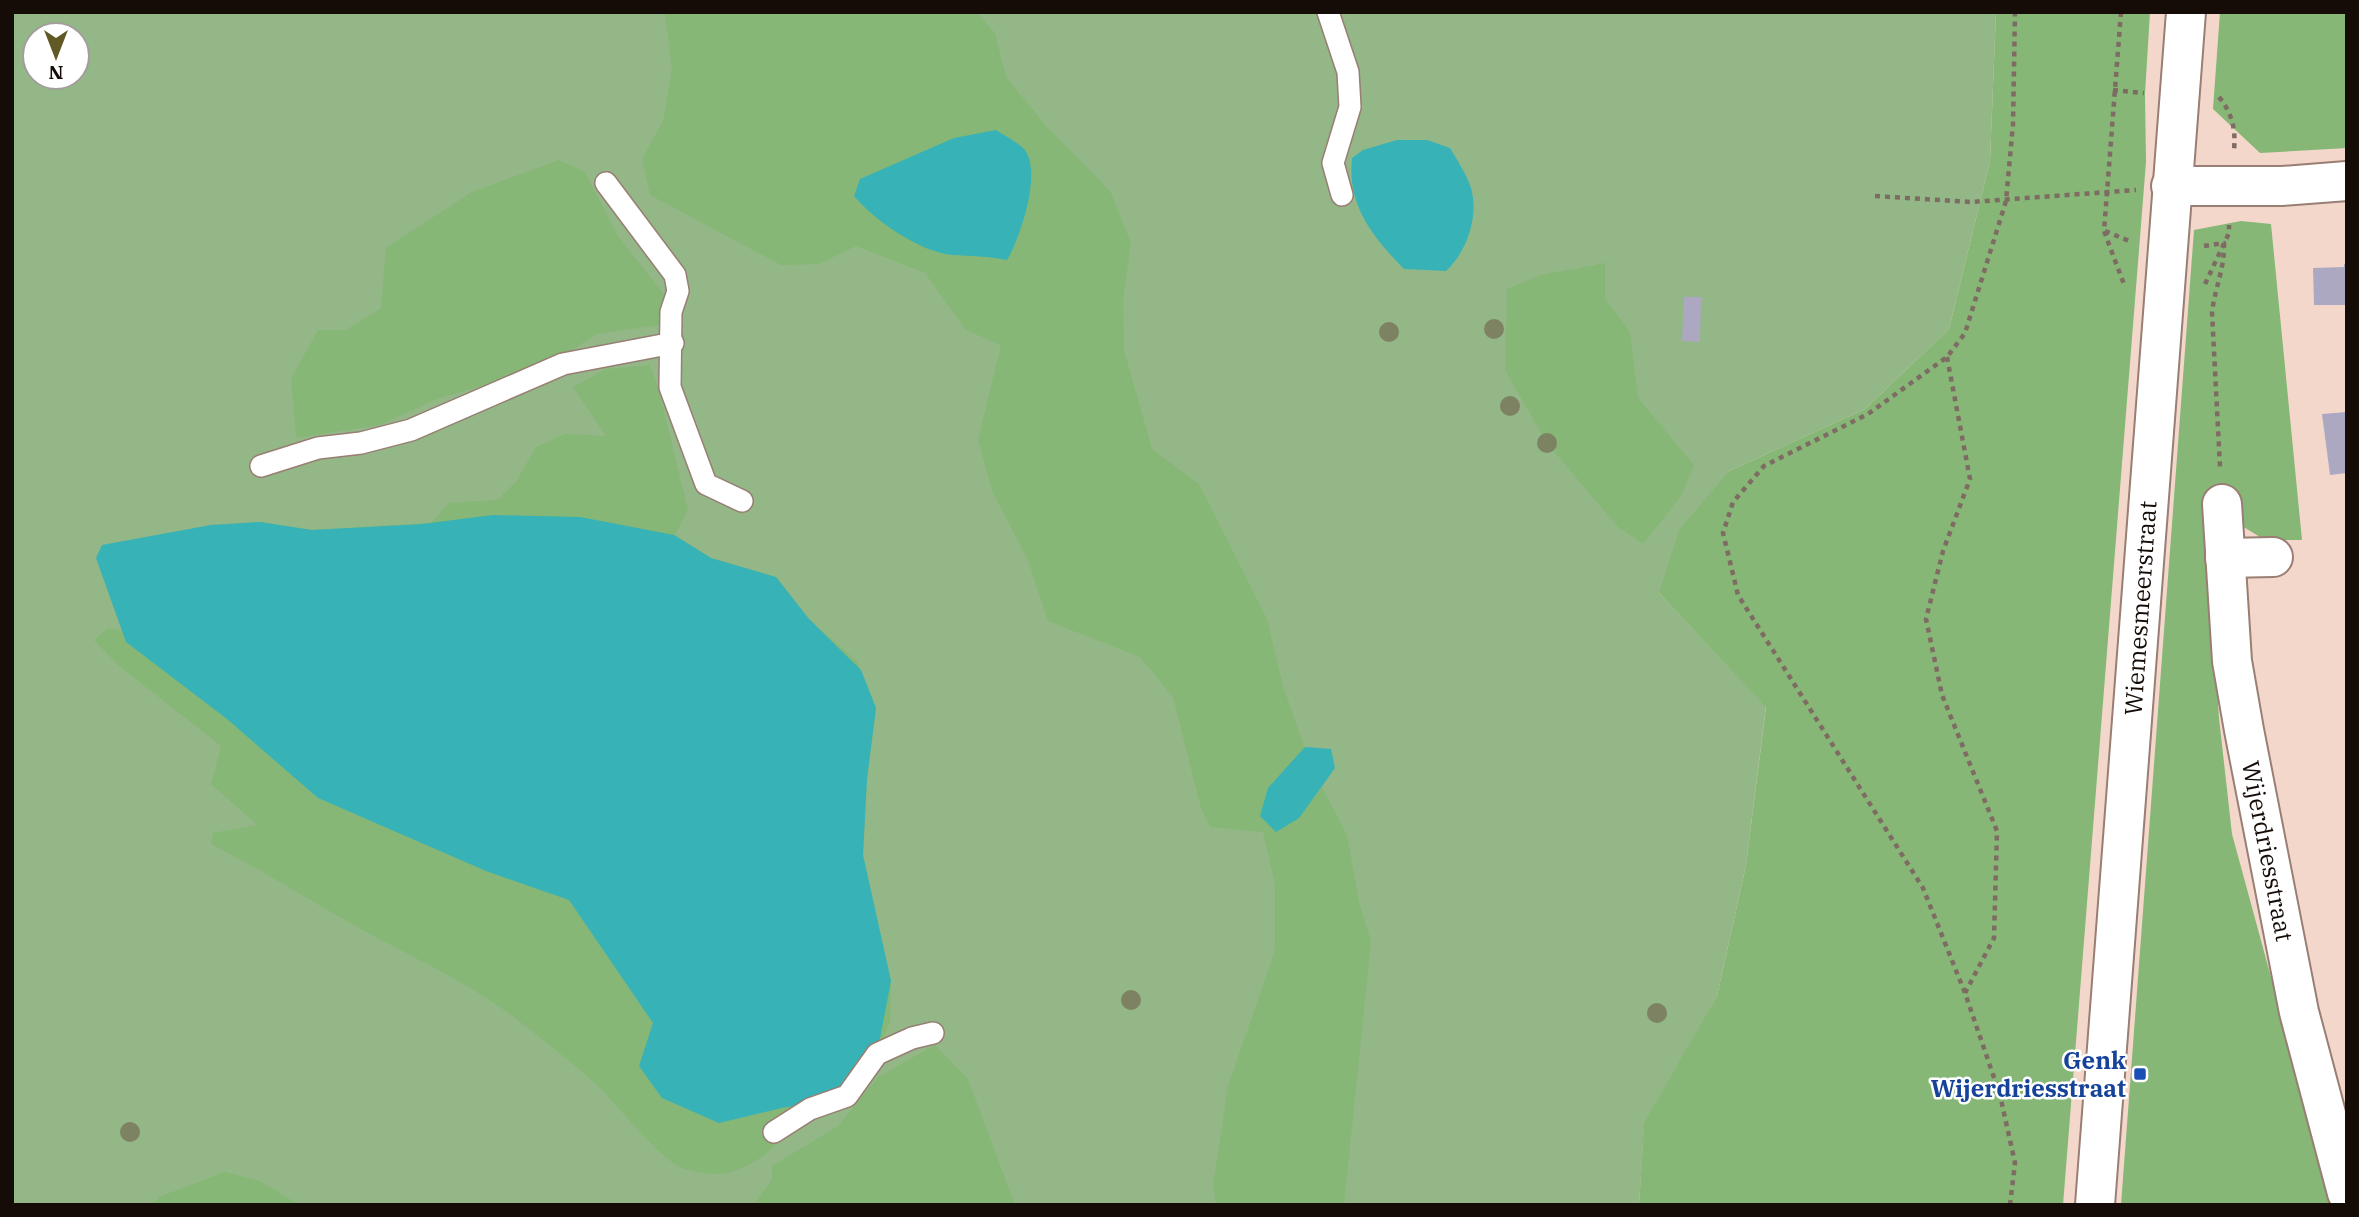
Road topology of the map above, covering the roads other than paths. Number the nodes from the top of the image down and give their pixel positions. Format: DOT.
graph roads {
  1 [pos="1328,12"];
  2 [pos="2186,12"];
  3 [pos="2347,181"];
  4 [pos="606,183"];
  5 [pos="2171,186"];
  6 [pos="1342,195"];
  7 [pos="673,343"];
  8 [pos="261,466"];
  9 [pos="2221,491"];
  10 [pos="742,501"];
  11 [pos="2273,557"];
  12 [pos="2225,558"];
  13 [pos="933,1033"];
  14 [pos="774,1132"];
  15 [pos="2347,1194"];
  16 [pos="2095,1205"];
  1 -- 6 [label="lane"];
  2 -- 5 [label="main road, Wiemesmeerstraat"];
  3 -- 5 [label="main road"];
  4 -- 7 [label="lane"];
  5 -- 16 [label="main road, Wiemesmeerstraat"];
  7 -- 8 [label="lane"];
  7 -- 10 [label="lane"];
  9 -- 12 [label="main road, Wijerdriesstraat"];
  11 -- 12 [label="main road"];
  12 -- 15 [label="main road, Wijerdriesstraat"];
  13 -- 14 [label="lane"];
}
